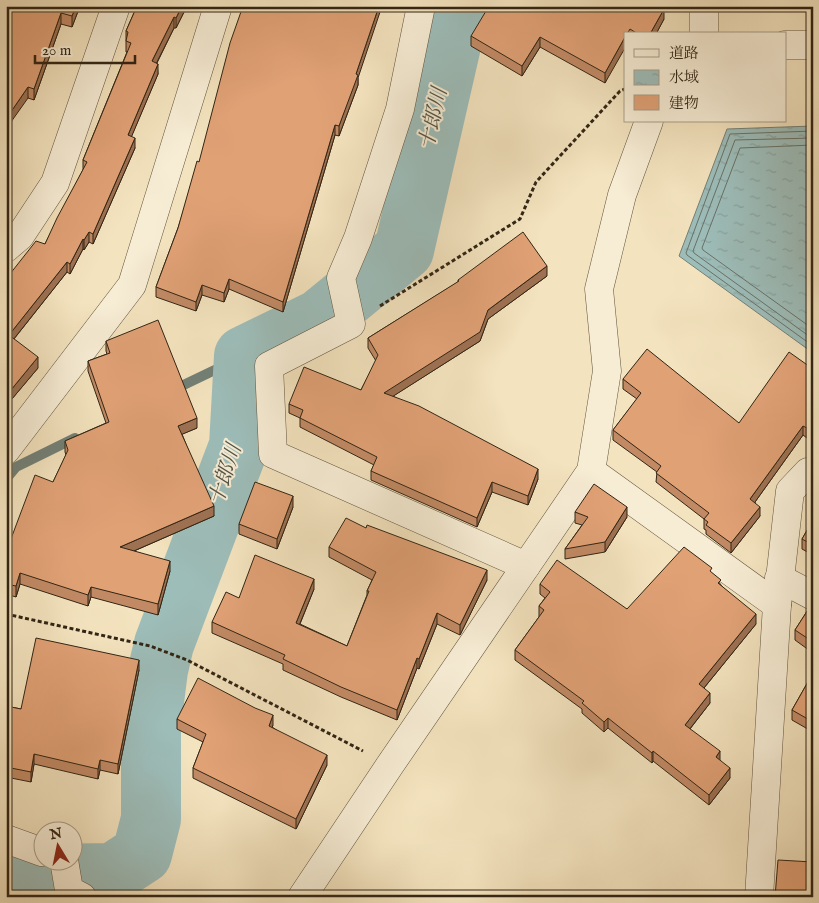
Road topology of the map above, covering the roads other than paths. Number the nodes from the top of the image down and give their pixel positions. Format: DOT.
graph roads {
  1 [pos="116,6"];
  2 [pos="218,6"];
  3 [pos="421,6"];
  4 [pos="704,6"];
  5 [pos="704,32"];
  6 [pos="813,44"];
  7 [pos="786,45"];
  8 [pos="649,122"];
  9 [pos="6,248"];
  10 [pos="6,450"];
  11 [pos="591,471"];
  12 [pos="808,472"];
  13 [pos="526,566"];
  14 [pos="780,578"];
  15 [pos="813,596"];
  16 [pos="777,604"];
  17 [pos="6,840"];
  18 [pos="64,873"];
  19 [pos="302,897"];
  20 [pos="759,897"];
  1 -- 9 [label="street"];
  2 -- 10 [label="street"];
  3 -- 13 [label="street"];
  4 -- 5 [label="street"];
  6 -- 7 [label="street"];
  8 -- 11 [label="street"];
  11 -- 13 [label="street"];
  11 -- 16 [label="street"];
  12 -- 14 [label="street"];
  13 -- 19 [label="street"];
  14 -- 15 [label="street"];
  14 -- 16 [label="street"];
  16 -- 20 [label="street"];
  17 -- 18 [label="street"];
}
